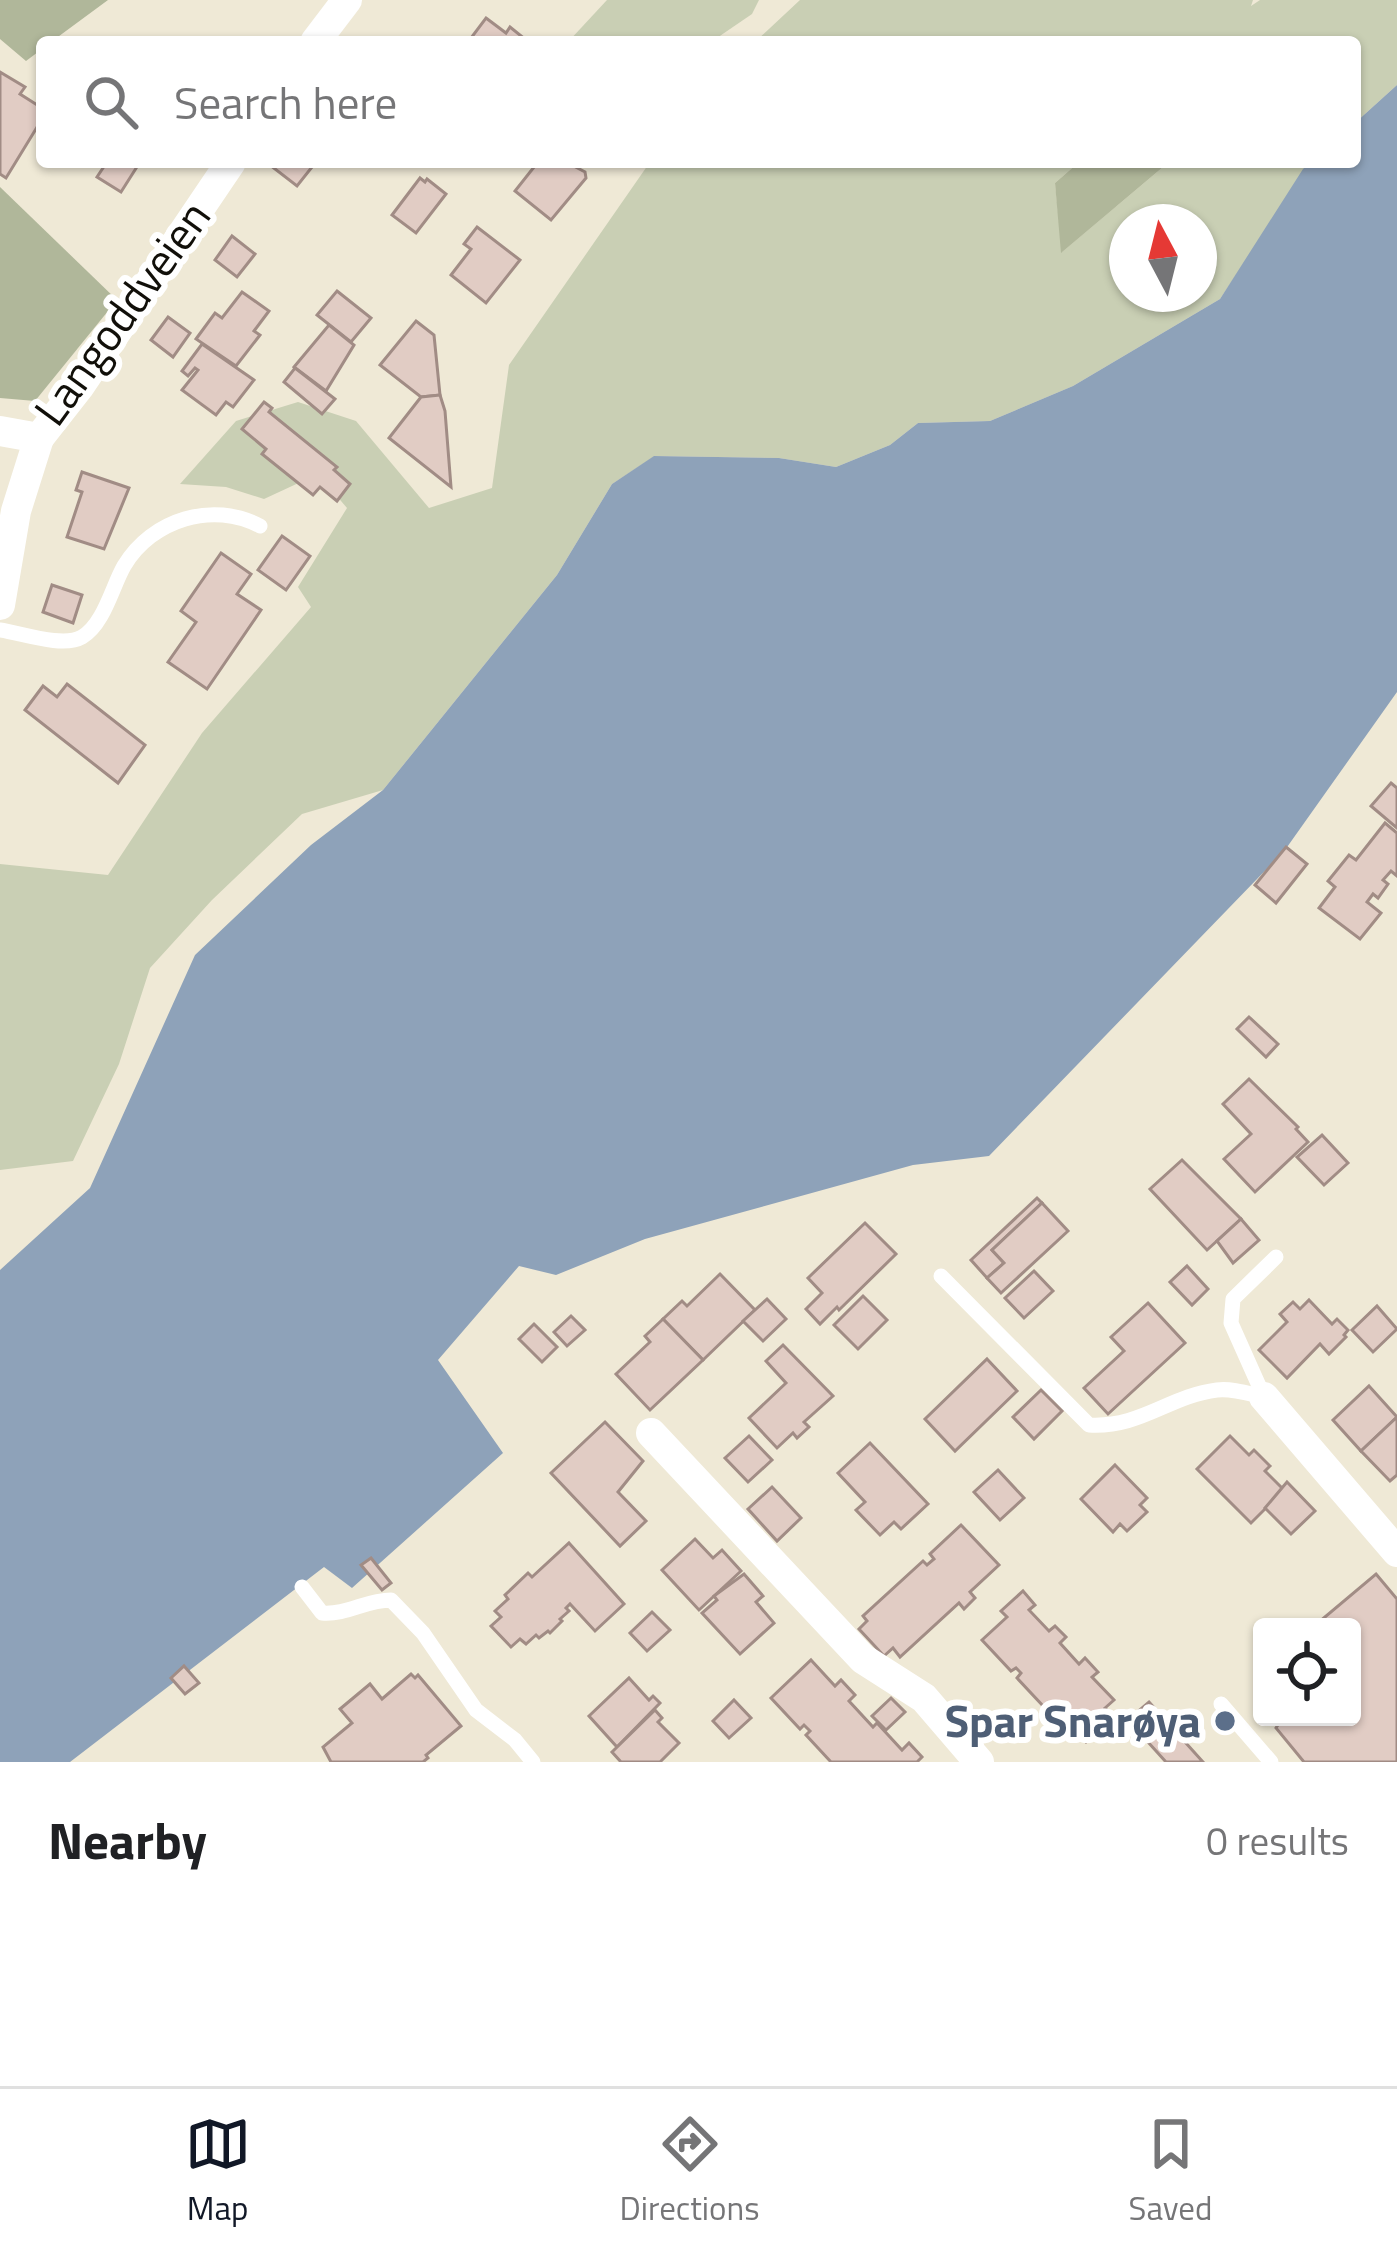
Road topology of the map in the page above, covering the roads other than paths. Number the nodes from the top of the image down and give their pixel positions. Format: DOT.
graph roads {
  1 [pos="347,0"];
  2 [pos="320,36"];
  3 [pos="227,168"];
  4 [pos="0,431"];
  5 [pos="38,438"];
  6 [pos="260,526"];
  7 [pos="0,604"];
  8 [pos="0,630"];
  9 [pos="1276,1257"];
  10 [pos="941,1276"];
  11 [pos="1264,1397"];
  12 [pos="651,1433"];
  13 [pos="1397,1552"];
  14 [pos="302,1587"];
  15 [pos="1221,1704"];
  16 [pos="532,1762"];
  17 [pos="979,1762"];
  18 [pos="1271,1762"];
  1 -- 2 [label="street"];
  3 -- 5 [label="street, Langoddveien"];
  4 -- 5 [label="street, Langoddveien"];
  5 -- 7 [label="street"];
  6 -- 8 [label="lane"];
  9 -- 11 [label="lane"];
  10 -- 11 [label="lane"];
  11 -- 13 [label="street"];
  12 -- 17 [label="street"];
  14 -- 16 [label="lane"];
  15 -- 18 [label="lane"];
}
